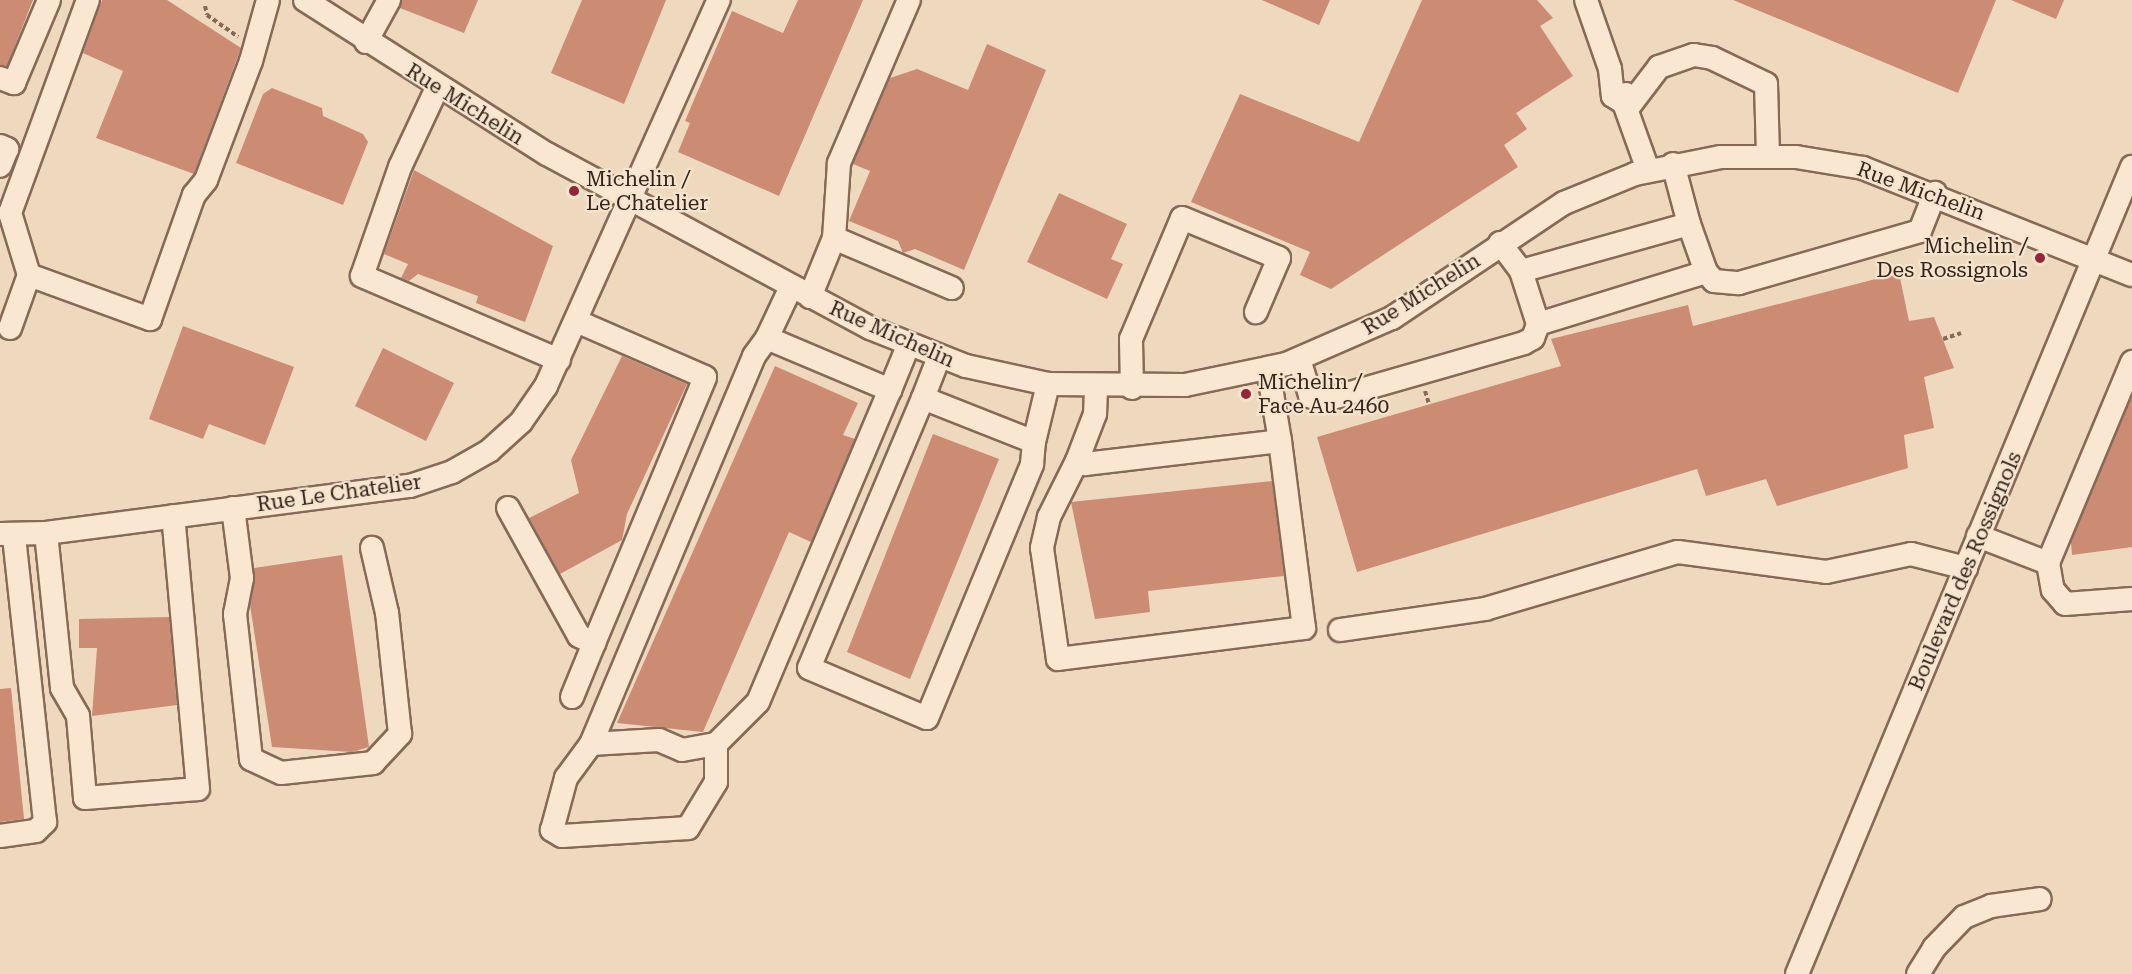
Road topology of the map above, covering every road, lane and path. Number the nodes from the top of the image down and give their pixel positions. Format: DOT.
graph roads {
  1 [pos="50,0"];
  2 [pos="88,0"];
  3 [pos="268,0"];
  4 [pos="305,0"];
  5 [pos="388,0"];
  6 [pos="719,0"];
  7 [pos="909,0"];
  8 [pos="1586,0"];
  9 [pos="205,6"];
  10 [pos="248,41"];
  11 [pos="366,42"];
  12 [pos="0,78"];
  13 [pos="437,88"];
  14 [pos="1625,106"];
  15 [pos="0,146"];
  16 [pos="1768,156"];
  17 [pos="1673,164"];
  18 [pos="0,166"];
  19 [pos="2132,167"];
  20 [pos="1648,170"];
  21 [pos="1935,193"];
  22 [pos="627,199"];
  23 [pos="1689,224"];
  24 [pos="834,238"];
  25 [pos="1500,243"];
  26 [pos="2094,259"];
  27 [pos="1521,271"];
  28 [pos="1706,272"];
  29 [pos="29,275"];
  30 [pos="2132,275"];
  31 [pos="952,288"];
  32 [pos="800,292"];
  33 [pos="1256,312"];
  34 [pos="576,321"];
  35 [pos="1538,324"];
  36 [pos="10,328"];
  37 [pos="1961,333"];
  38 [pos="767,338"];
  39 [pos="1943,339"];
  40 [pos="908,346"];
  41 [pos="939,357"];
  42 [pos="1299,359"];
  43 [pos="559,360"];
  44 [pos="2132,362"];
  45 [pos="1269,369"];
  46 [pos="1048,384"];
  47 [pos="1096,388"];
  48 [pos="1132,388"];
  49 [pos="890,390"];
  50 [pos="1425,392"];
  51 [pos="923,398"];
  52 [pos="1429,404"];
  53 [pos="1280,441"];
  54 [pos="1034,442"];
  55 [pos="1077,461"];
  56 [pos="233,508"];
  57 [pos="508,508"];
  58 [pos="172,516"];
  59 [pos="46,533"];
  60 [pos="7,534"];
  61 [pos="1978,536"];
  62 [pos="372,548"];
  63 [pos="2048,563"];
  64 [pos="1966,568"];
  65 [pos="2132,599"];
  66 [pos="1340,630"];
  67 [pos="594,643"];
  68 [pos="572,696"];
  69 [pos="591,744"];
  70 [pos="716,744"];
  71 [pos="0,836"];
  72 [pos="2040,899"];
  73 [pos="1797,974"];
  74 [pos="1918,974"];
  1 -- 12 [label="street"];
  2 -- 29 [label="street"];
  3 -- 29 [label="street"];
  4 -- 11 [label="street, Rue Michelin"];
  5 -- 11 [label="street"];
  6 -- 22 [label="street, Rue Le Chatelier"];
  7 -- 24 [label="street"];
  8 -- 14 [label="street"];
  9 -- 10 [label="path"];
  11 -- 13 [label="street, Rue Michelin"];
  13 -- 22 [label="street, Rue Michelin"];
  13 -- 43 [label="street"];
  14 -- 16 [label="street"];
  14 -- 20 [label="street"];
  15 -- 18 [label="street"];
  16 -- 17 [label="street, Rue Michelin"];
  16 -- 21 [label="street, Rue Michelin"];
  17 -- 20 [label="street, Rue Michelin"];
  17 -- 23 [label="street"];
  19 -- 26 [label="street, Boulevard des Rossignols"];
  20 -- 25 [label="street, Rue Michelin"];
  21 -- 26 [label="street, Rue Michelin"];
  21 -- 28 [label="street"];
  22 -- 32 [label="street, Rue Michelin"];
  22 -- 34 [label="street, Rue Le Chatelier"];
  23 -- 27 [label="street"];
  23 -- 28 [label="street"];
  24 -- 31 [label="street"];
  24 -- 32 [label="street"];
  25 -- 27 [label="street"];
  25 -- 42 [label="street, Rue Michelin"];
  26 -- 30 [label="street, Rue Michelin"];
  26 -- 61 [label="street, Boulevard des Rossignols"];
  27 -- 35 [label="street"];
  28 -- 35 [label="street"];
  29 -- 36 [label="street"];
  32 -- 38 [label="street"];
  32 -- 40 [label="street, Rue Michelin"];
  33 -- 48 [label="street"];
  34 -- 43 [label="street, Rue Le Chatelier"];
  34 -- 67 [label="street"];
  35 -- 42 [label="street"];
  37 -- 39 [label="path"];
  38 -- 49 [label="street"];
  38 -- 69 [label="street"];
  40 -- 41 [label="street, Rue Michelin"];
  40 -- 49 [label="street"];
  41 -- 46 [label="street, Rue Michelin"];
  41 -- 51 [label="street"];
  42 -- 45 [label="street, Rue Michelin"];
  43 -- 56 [label="street, Rue Le Chatelier"];
  44 -- 63 [label="street"];
  45 -- 48 [label="street, Rue Michelin"];
  45 -- 53 [label="street"];
  46 -- 47 [label="street, Rue Michelin"];
  46 -- 54 [label="street"];
  47 -- 48 [label="street, Rue Michelin"];
  47 -- 55 [label="street"];
  49 -- 70 [label="street"];
  50 -- 52 [label="path"];
  51 -- 54 [label="street"];
  51 -- 54 [label="street"];
  53 -- 55 [label="street"];
  53 -- 55 [label="street"];
  56 -- 58 [label="street, Rue Le Chatelier"];
  56 -- 62 [label="street"];
  57 -- 67 [label="street"];
  58 -- 59 [label="street, Rue Le Chatelier"];
  58 -- 59 [label="street"];
  59 -- 60 [label="street, Rue Le Chatelier"];
  60 -- 71 [label="street"];
  61 -- 63 [label="street"];
  61 -- 64 [label="street, Boulevard des Rossignols"];
  63 -- 65 [label="street"];
  64 -- 66 [label="street"];
  64 -- 73 [label="street, Boulevard des Rossignols"];
  67 -- 68 [label="street"];
  69 -- 70 [label="street"];
  69 -- 70 [label="street"];
  72 -- 74 [label="street"];
}
